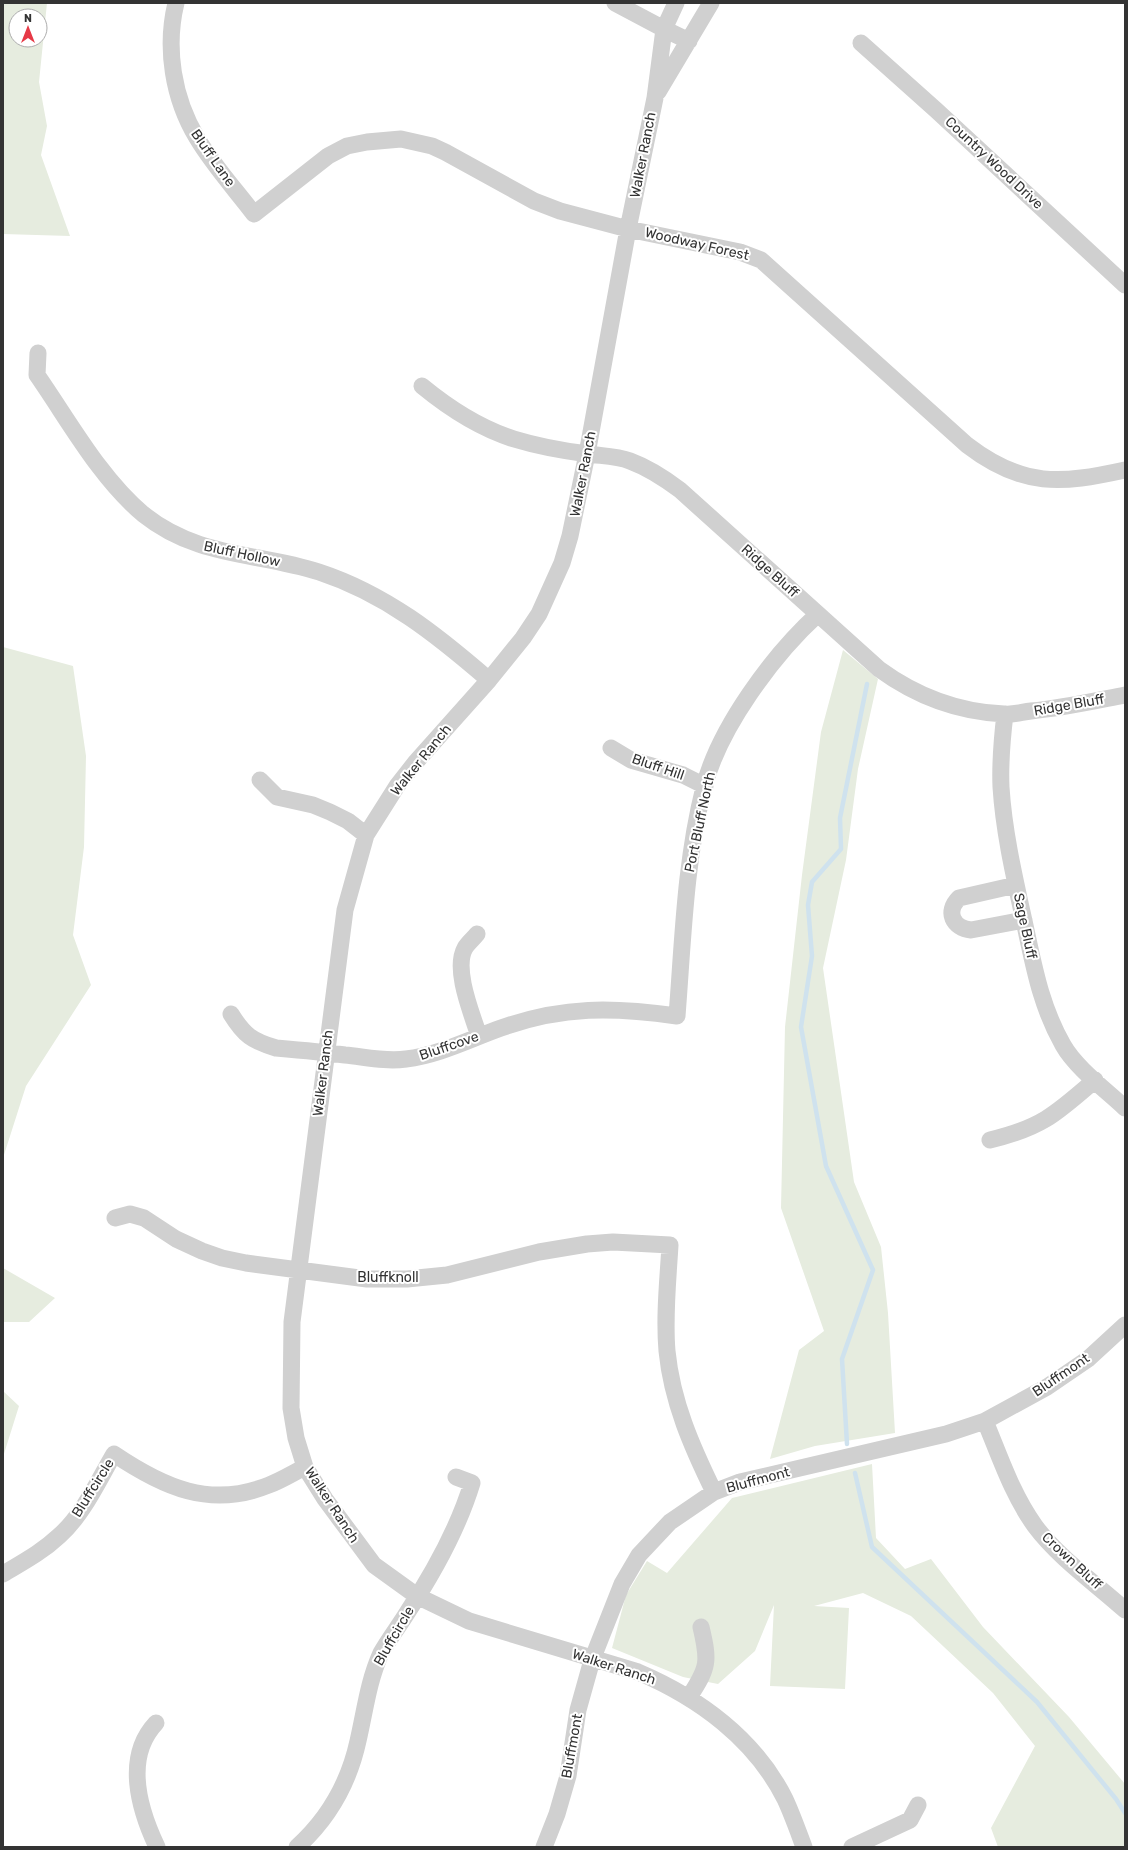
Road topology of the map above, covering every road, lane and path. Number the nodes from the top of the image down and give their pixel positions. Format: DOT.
graph roads {
  1 [pos="176,3"];
  2 [pos="615,3"];
  3 [pos="676,3"];
  4 [pos="711,3"];
  5 [pos="664,29"];
  6 [pos="689,40"];
  7 [pos="861,43"];
  8 [pos="655,98"];
  9 [pos="254,214"];
  10 [pos="628,229"];
  11 [pos="1125,285"];
  12 [pos="38,353"];
  13 [pos="422,386"];
  14 [pos="587,454"];
  15 [pos="1125,470"];
  16 [pos="818,614"];
  17 [pos="489,680"];
  18 [pos="1125,695"];
  19 [pos="1005,714"];
  20 [pos="611,748"];
  21 [pos="260,780"];
  22 [pos="705,786"];
  23 [pos="366,835"];
  24 [pos="1016,885"];
  25 [pos="1024,920"];
  26 [pos="476,934"];
  27 [pos="231,1014"];
  28 [pos="677,1016"];
  29 [pos="479,1036"];
  30 [pos="326,1052"];
  31 [pos="1095,1080"];
  32 [pos="1125,1108"];
  33 [pos="990,1140"];
  34 [pos="115,1218"];
  35 [pos="298,1270"];
  36 [pos="1125,1325"];
  37 [pos="985,1421"];
  38 [pos="305,1467"];
  39 [pos="456,1477"];
  40 [pos="714,1492"];
  41 [pos="3,1574"];
  42 [pos="417,1596"];
  43 [pos="1125,1610"];
  44 [pos="701,1627"];
  45 [pos="592,1660"];
  46 [pos="689,1697"];
  47 [pos="156,1723"];
  48 [pos="918,1805"];
  49 [pos="157,1847"];
  50 [pos="297,1847"];
  51 [pos="544,1847"];
  52 [pos="804,1847"];
  53 [pos="852,1847"];
  1 -- 9 [label="street, Bluff Lane"];
  2 -- 5 [label="street"];
  3 -- 5 [label="street, Walker Ranch"];
  4 -- 6 [label="street, Walker Ranch"];
  5 -- 6 [label="street"];
  5 -- 8 [label="street, Walker Ranch"];
  6 -- 8 [label="street, Walker Ranch"];
  7 -- 11 [label="street, Country Wood Drive"];
  8 -- 10 [label="street, Walker Ranch"];
  9 -- 10 [label="street, Woodway Forest"];
  10 -- 14 [label="street, Walker Ranch"];
  10 -- 15 [label="street, Woodway Forest"];
  12 -- 17 [label="street, Bluff Hollow"];
  13 -- 14 [label="street, Ridge Bluff"];
  14 -- 16 [label="street, Ridge Bluff"];
  14 -- 17 [label="street, Walker Ranch"];
  16 -- 19 [label="street, Ridge Bluff"];
  16 -- 22 [label="street, Port Bluff North"];
  17 -- 23 [label="street, Walker Ranch"];
  18 -- 19 [label="street, Ridge Bluff"];
  19 -- 24 [label="street, Sage Bluff"];
  20 -- 22 [label="street, Bluff Hill"];
  21 -- 23 [label="street"];
  22 -- 28 [label="street, Port Bluff North"];
  23 -- 30 [label="street, Walker Ranch"];
  24 -- 25 [label="street, Sage Bluff"];
  24 -- 25 [label="street"];
  25 -- 31 [label="street, Sage Bluff"];
  26 -- 29 [label="street"];
  27 -- 30 [label="street, Bluffcove"];
  28 -- 29 [label="street, Bluffcove"];
  29 -- 30 [label="street, Bluffcove"];
  30 -- 35 [label="street, Walker Ranch"];
  31 -- 32 [label="street, Sage Bluff"];
  31 -- 33 [label="street"];
  34 -- 35 [label="street, Bluffknoll"];
  35 -- 38 [label="street, Walker Ranch"];
  35 -- 40 [label="street, Bluffknoll"];
  36 -- 37 [label="street, Bluffmont"];
  37 -- 40 [label="street, Bluffmont"];
  37 -- 43 [label="street, Crown Bluff"];
  38 -- 41 [label="street, Bluffcircle"];
  38 -- 42 [label="street, Walker Ranch"];
  39 -- 42 [label="street, Bluffcircle"];
  40 -- 45 [label="street, Bluffmont"];
  42 -- 45 [label="street, Walker Ranch"];
  42 -- 50 [label="street, Bluffcircle"];
  44 -- 46 [label="street"];
  45 -- 46 [label="street, Walker Ranch"];
  45 -- 51 [label="street, Bluffmont"];
  46 -- 52 [label="street, Walker Ranch"];
  47 -- 49 [label="street"];
  48 -- 53 [label="street"];
}
